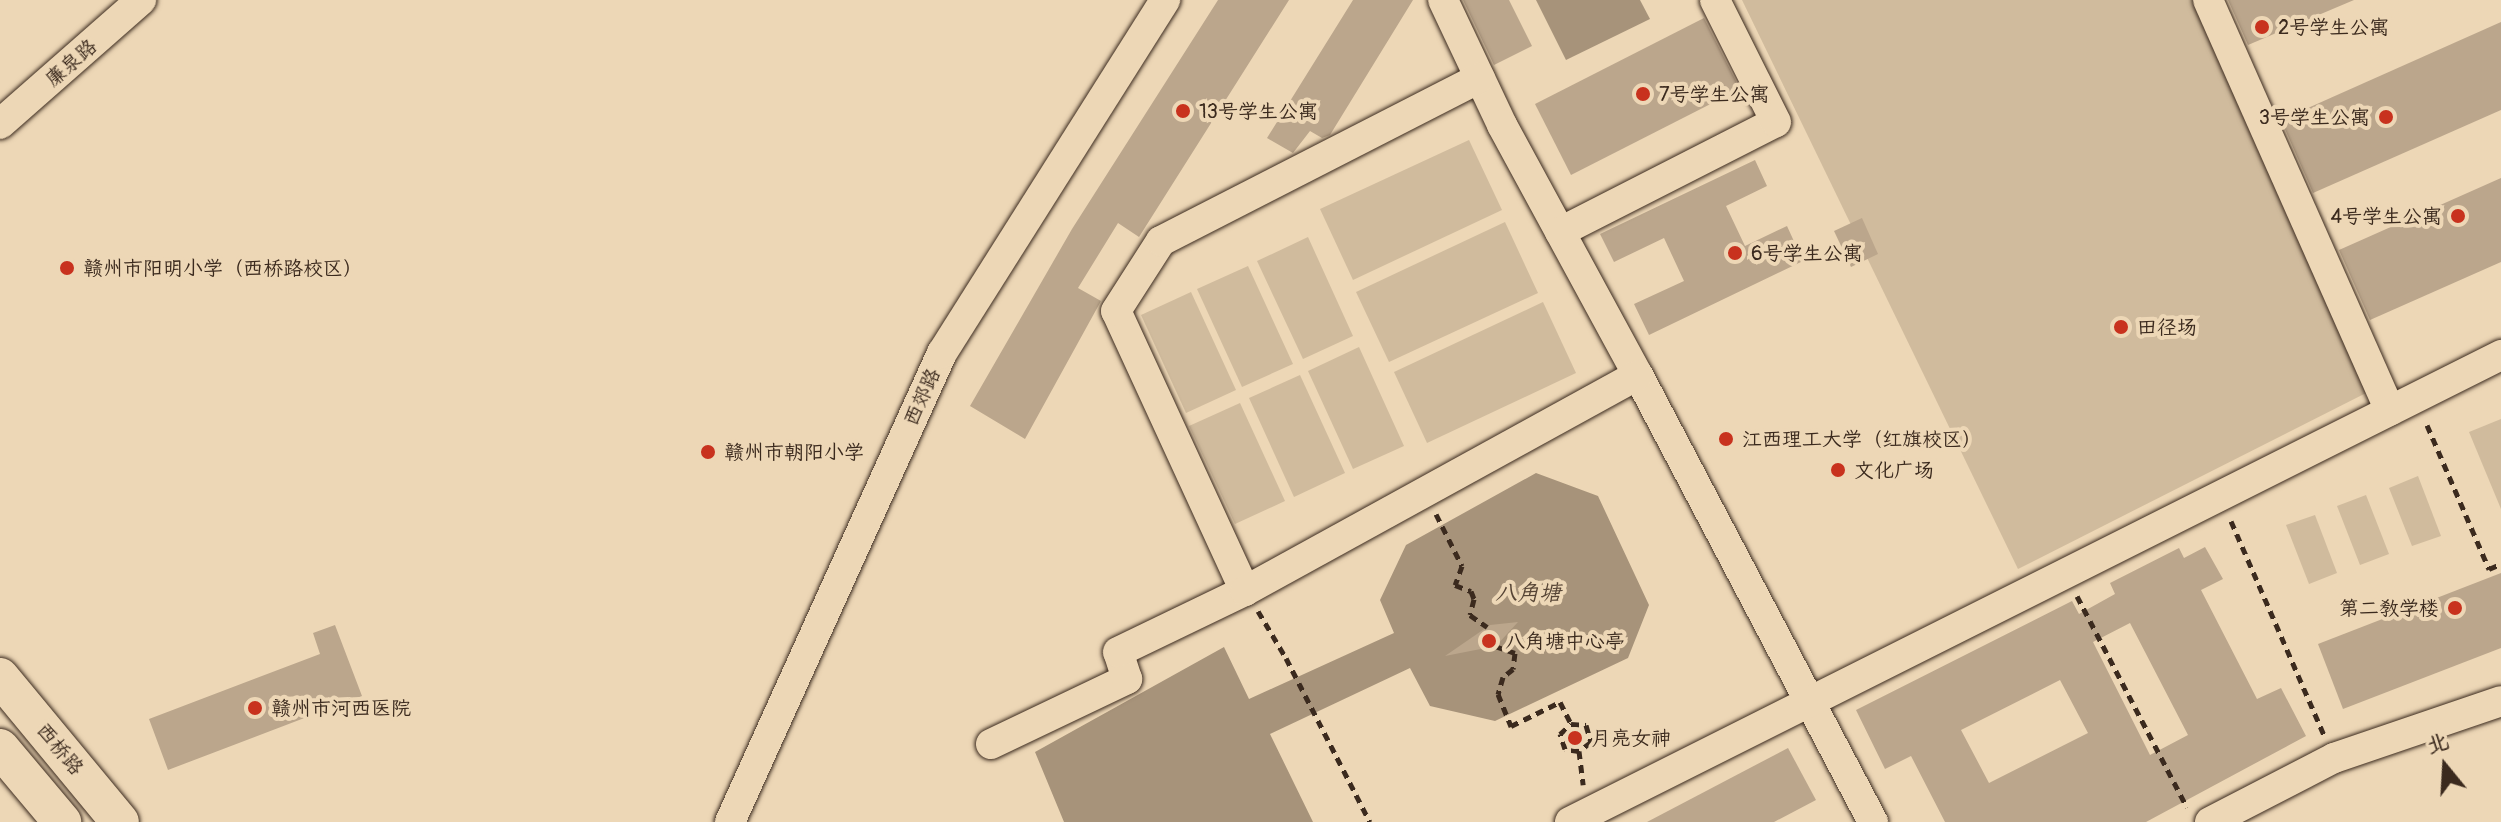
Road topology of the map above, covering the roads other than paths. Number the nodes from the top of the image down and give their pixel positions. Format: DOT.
graph roads {
  1 [pos="141,0"];
  2 [pos="1165,0"];
  3 [pos="1443,0"];
  4 [pos="1715,0"];
  5 [pos="2208,0"];
  6 [pos="1480,78"];
  7 [pos="0,124"];
  8 [pos="1560,232"];
  9 [pos="2501,355"];
  10 [pos="1638,375"];
  11 [pos="2390,410"];
  12 [pos="1245,591"];
  13 [pos="0,677"];
  14 [pos="1810,700"];
  15 [pos="2501,701"];
  16 [pos="991,744"];
  17 [pos="0,748"];
  18 [pos="2200,818"];
  19 [pos="62,822"];
  20 [pos="120,822"];
  21 [pos="730,822"];
  22 [pos="1570,822"];
  23 [pos="1873,822"];
  1 -- 7 [label="street, 廉泉路"];
  2 -- 21 [label="street, 西郊路"];
  3 -- 6 [label="street"];
  4 -- 8 [label="street"];
  5 -- 11 [label="street"];
  6 -- 8 [label="street"];
  6 -- 12 [label="street"];
  8 -- 10 [label="street"];
  9 -- 11 [label="street"];
  10 -- 12 [label="street"];
  10 -- 14 [label="street"];
  11 -- 14 [label="street"];
  12 -- 16 [label="street"];
  13 -- 20 [label="main road, 西桥路"];
  14 -- 22 [label="street"];
  14 -- 23 [label="street"];
  15 -- 18 [label="street"];
  17 -- 19 [label="main road"];
}
